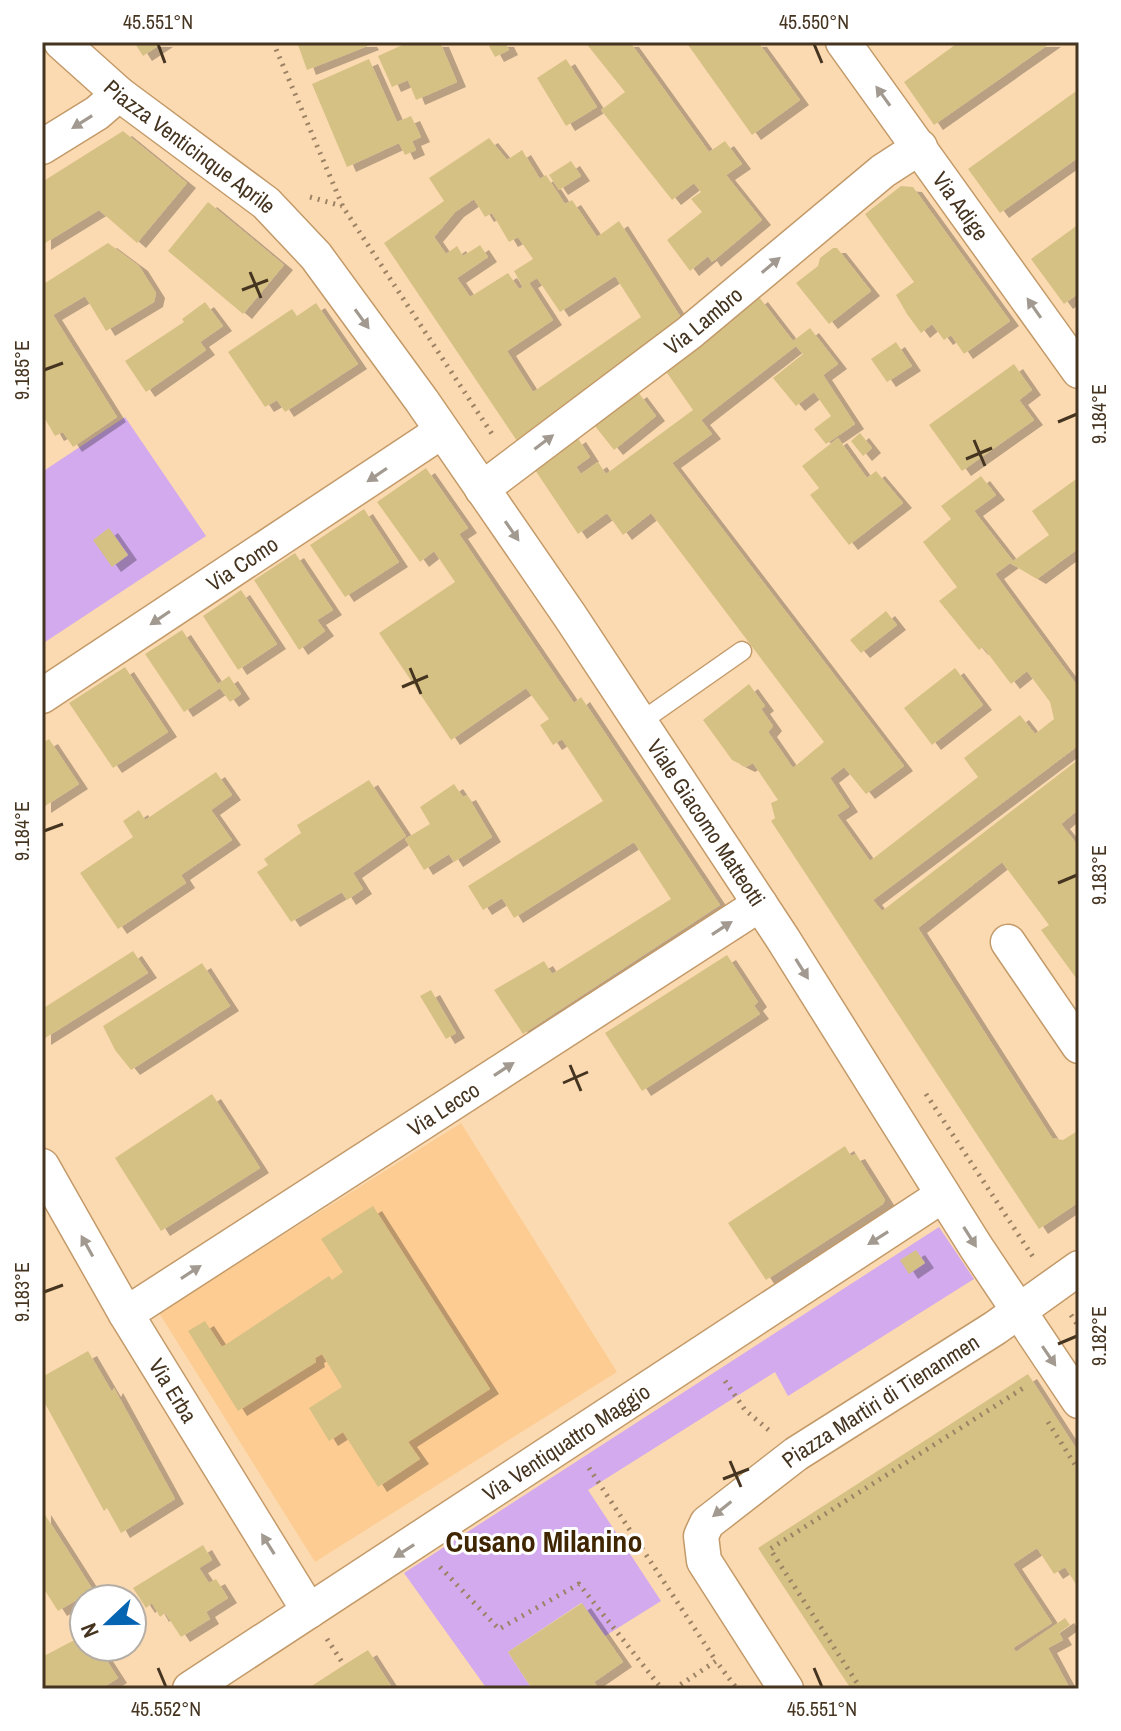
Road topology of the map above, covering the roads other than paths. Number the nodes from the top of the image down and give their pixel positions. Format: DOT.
graph roads {
  1 [pos="61,42"];
  2 [pos="843,42"];
  3 [pos="119,94"];
  4 [pos="42,147"];
  5 [pos="920,147"];
  6 [pos="316,256"];
  7 [pos="1079,371"];
  8 [pos="442,431"];
  9 [pos="482,489"];
  10 [pos="742,651"];
  11 [pos="42,696"];
  12 [pos="639,723"];
  13 [pos="760,904"];
  14 [pos="1008,942"];
  15 [pos="1079,1046"];
  16 [pos="42,1166"];
  17 [pos="943,1195"];
  18 [pos="1079,1268"];
  19 [pos="1019,1310"];
  20 [pos="126,1314"];
  21 [pos="1079,1401"];
  22 [pos="309,1611"];
  23 [pos="190,1689"];
  24 [pos="786,1689"];
  1 -- 3 [label="street, Piazza Venticinque Aprile"];
  5 -- 2 [label="street, Via Adige, one-way"];
  3 -- 4 [label="street, one-way"];
  3 -- 6 [label="street, Piazza Venticinque Aprile"];
  7 -- 5 [label="street, Via Adige, one-way"];
  9 -- 5 [label="street, Via Lambro, one-way"];
  6 -- 8 [label="street, Viale Giacomo Matteotti, one-way"];
  8 -- 9 [label="street, Viale Giacomo Matteotti"];
  8 -- 11 [label="street, Via Como, one-way"];
  9 -- 12 [label="street, Viale Giacomo Matteotti, one-way"];
  10 -- 12 [label="lane"];
  12 -- 13 [label="street, Viale Giacomo Matteotti"];
  13 -- 17 [label="street, Viale Giacomo Matteotti, one-way"];
  20 -- 13 [label="street, Via Lecco, one-way"];
  14 -- 15 [label="street"];
  20 -- 16 [label="street, Via Erba, one-way"];
  17 -- 19 [label="street, Viale Giacomo Matteotti, one-way"];
  17 -- 22 [label="street, Via Ventiquattro Maggio, one-way"];
  18 -- 19 [label="street, Piazza Martiri di Tienanmen"];
  19 -- 21 [label="street, Viale Giacomo Matteotti, one-way"];
  19 -- 24 [label="street, Piazza Martiri di Tienanmen, one-way"];
  22 -- 20 [label="street, Via Erba, one-way"];
  22 -- 23 [label="street, Via Ventiquattro Maggio"];
}
